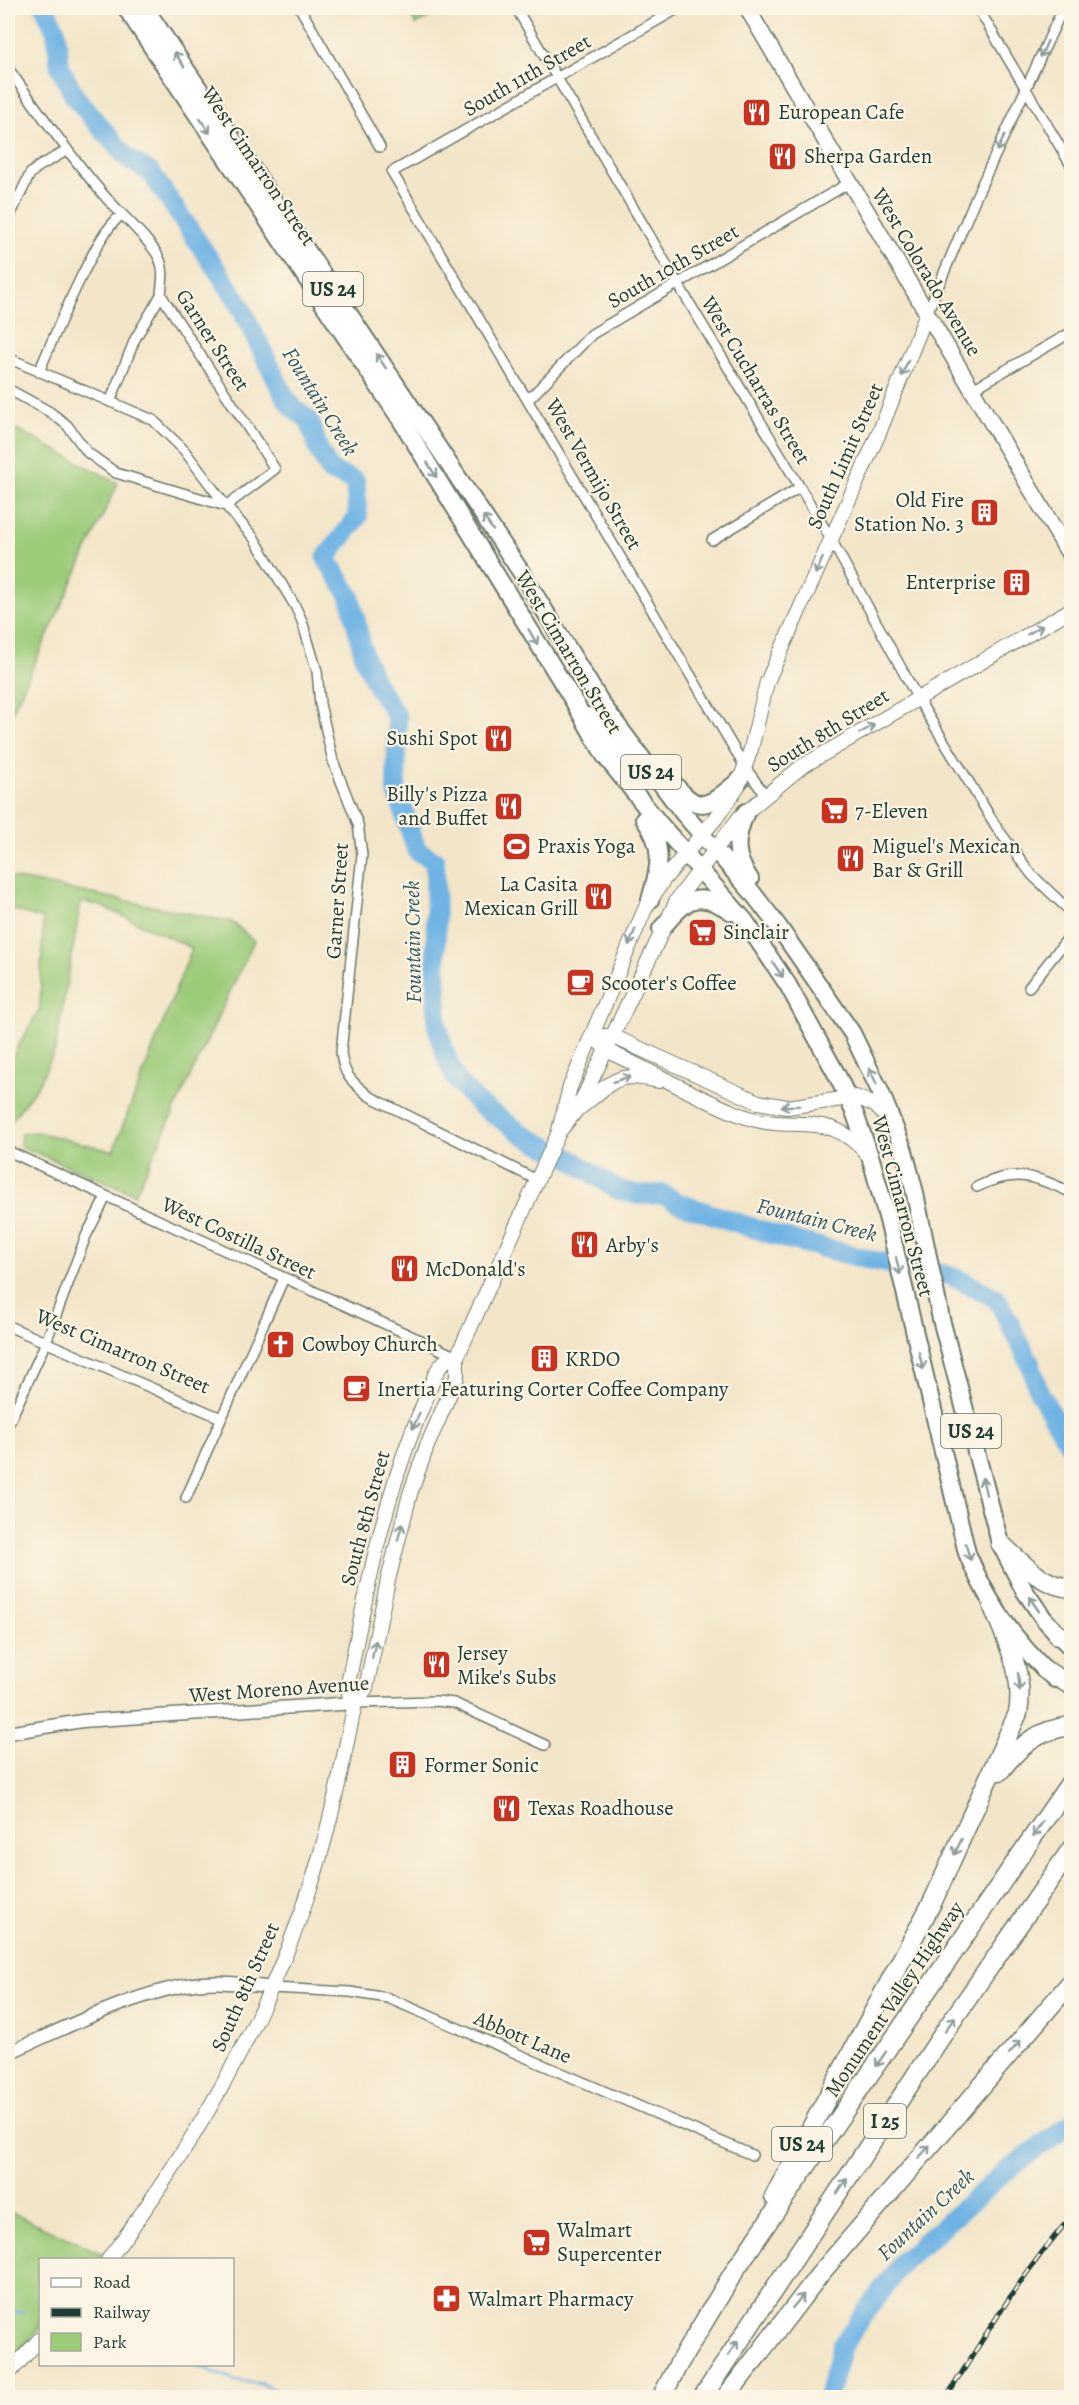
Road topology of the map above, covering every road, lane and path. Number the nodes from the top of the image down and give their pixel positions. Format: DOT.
graph roads {
  1 [pos="126,8"];
  2 [pos="145,8"];
  3 [pos="300,8"];
  4 [pos="516,8"];
  5 [pos="679,8"];
  6 [pos="747,8"];
  7 [pos="978,8"];
  8 [pos="1063,8"];
  9 [pos="8,68"];
  10 [pos="559,78"];
  11 [pos="1026,90"];
  12 [pos="380,147"];
  13 [pos="66,151"];
  14 [pos="1071,167"];
  15 [pos="392,172"];
  16 [pos="849,183"];
  17 [pos="121,215"];
  18 [pos="8,220"];
  19 [pos="678,284"];
  20 [pos="161,295"];
  21 [pos="927,313"];
  22 [pos="1071,332"];
  23 [pos="8,358"];
  24 [pos="39,372"];
  25 [pos="8,389"];
  26 [pos="973,389"];
  27 [pos="529,399"];
  28 [pos="110,402"];
  29 [pos="799,488"];
  30 [pos="226,506"];
  31 [pos="831,539"];
  32 [pos="711,540"];
  33 [pos="1069,550"];
  34 [pos="1071,609"];
  35 [pos="918,699"];
  36 [pos="573,700"];
  37 [pos="603,706"];
  38 [pos="605,756"];
  39 [pos="743,774"];
  40 [pos="765,795"];
  41 [pos="746,812"];
  42 [pos="700,838"];
  43 [pos="714,849"];
  44 [pos="686,853"];
  45 [pos="700,868"];
  46 [pos="650,900"];
  47 [pos="1071,915"];
  48 [pos="745,921"];
  49 [pos="1071,923"];
  50 [pos="778,926"];
  51 [pos="661,929"];
  52 [pos="1071,933"];
  53 [pos="1029,987"];
  54 [pos="593,1034"];
  55 [pos="609,1043"];
  56 [pos="682,1086"];
  57 [pos="847,1097"];
  58 [pos="574,1112"];
  59 [pos="896,1130"];
  60 [pos="559,1132"];
  61 [pos="8,1151"];
  62 [pos="871,1159"];
  63 [pos="537,1180"];
  64 [pos="977,1187"];
  65 [pos="1071,1193"];
  66 [pos="106,1197"];
  67 [pos="284,1278"];
  68 [pos="8,1326"];
  69 [pos="46,1342"];
  70 [pos="457,1357"];
  71 [pos="221,1418"];
  72 [pos="9,1423"];
  73 [pos="186,1498"];
  74 [pos="1000,1543"];
  75 [pos="1071,1588"];
  76 [pos="993,1607"];
  77 [pos="1067,1640"];
  78 [pos="1045,1670"];
  79 [pos="1071,1686"];
  80 [pos="1071,1694"];
  81 [pos="355,1703"];
  82 [pos="1071,1726"];
  83 [pos="8,1733"];
  84 [pos="545,1744"];
  85 [pos="1071,1780"];
  86 [pos="983,1794"];
  87 [pos="1071,1848"];
  88 [pos="1071,1981"];
  89 [pos="272,1988"];
  90 [pos="8,2053"];
  91 [pos="752,2156"];
  92 [pos="109,2258"];
  93 [pos="737,2267"];
  94 [pos="39,2340"];
  95 [pos="12,2370"];
  96 [pos="661,2397"];
  97 [pos="702,2397"];
  98 [pos="725,2397"];
  1 -- 36 [label="highway, West Cimarron Street / US 24, one-way"];
  37 -- 2 [label="highway, West Cimarron Street / US 24, one-way"];
  3 -- 12 [label="street"];
  4 -- 10 [label="street, West Cucharras Street"];
  5 -- 10 [label="street, South 11th Street"];
  6 -- 16 [label="main road, West Colorado Avenue"];
  7 -- 11 [label="street"];
  8 -- 11 [label="street, South Limit Street, one-way"];
  9 -- 13 [label="street, Garner Street"];
  10 -- 15 [label="street, South 11th Street"];
  10 -- 19 [label="street, West Cucharras Street"];
  11 -- 14 [label="street"];
  11 -- 21 [label="street, South Limit Street, one-way"];
  13 -- 17 [label="street, Garner Street"];
  13 -- 18 [label="street"];
  15 -- 27 [label="street, West Vermijo Street"];
  16 -- 19 [label="street, South 10th Street"];
  16 -- 21 [label="main road, West Colorado Avenue"];
  17 -- 20 [label="street, Garner Street"];
  17 -- 24 [label="street"];
  19 -- 27 [label="street, South 10th Street"];
  19 -- 29 [label="street, West Cucharras Street"];
  20 -- 28 [label="street"];
  20 -- 30 [label="street, Garner Street"];
  21 -- 26 [label="main road, West Colorado Avenue"];
  21 -- 31 [label="main road, South Limit Street, one-way"];
  22 -- 26 [label="street"];
  23 -- 24 [label="street"];
  24 -- 28 [label="street"];
  25 -- 30 [label="street"];
  26 -- 33 [label="main road, West Colorado Avenue"];
  27 -- 39 [label="street, West Vermijo Street"];
  28 -- 30 [label="street"];
  29 -- 31 [label="street, West Cucharras Street"];
  29 -- 32 [label="street"];
  30 -- 63 [label="street, Garner Street"];
  31 -- 35 [label="street, West Cucharras Street"];
  31 -- 39 [label="main road, South Limit Street, one-way"];
  35 -- 34 [label="main road, South 8th Street, one-way"];
  40 -- 35 [label="main road, South 8th Street, one-way"];
  35 -- 47 [label="street, West Cucharras Street"];
  36 -- 38 [label="highway, West Cimarron Street / US 24"];
  36 -- 42 [label="highway"];
  37 -- 39 [label="highway"];
  37 -- 42 [label="highway, West Cimarron Street / US 24"];
  38 -- 44 [label="highway, West Cimarron Street / US 24"];
  38 -- 46 [label="highway"];
  39 -- 40 [label="street, West Vermijo Street"];
  39 -- 42 [label="main road, South Limit Street"];
  40 -- 41 [label="main road, South 8th Street"];
  41 -- 43 [label="main road, South 8th Street"];
  41 -- 50 [label="highway"];
  42 -- 43 [label="highway"];
  42 -- 44 [label="main road, South 8th Street"];
  43 -- 45 [label="main road, South 8th Street"];
  43 -- 50 [label="highway, West Cimarron Street / US 24"];
  44 -- 45 [label="highway, West Cimarron Street / US 24"];
  44 -- 46 [label="main road, South 8th Street"];
  45 -- 48 [label="highway, West Cimarron Street / US 24"];
  45 -- 51 [label="main road, South 8th Street"];
  46 -- 54 [label="main road, South 8th Street, one-way"];
  47 -- 49 [label="street, West Cucharras Street"];
  48 -- 51 [label="highway"];
  48 -- 57 [label="highway, West Cimarron Street / US 24, one-way"];
  59 -- 50 [label="highway, West Cimarron Street / US 24, one-way"];
  51 -- 55 [label="main road, South 8th Street"];
  52 -- 53 [label="street"];
  54 -- 55 [label="main road"];
  54 -- 60 [label="main road, South 8th Street"];
  55 -- 56 [label="main road"];
  57 -- 55 [label="main road, one-way"];
  55 -- 58 [label="main road, South 8th Street"];
  58 -- 56 [label="main road, one-way"];
  56 -- 62 [label="main road"];
  57 -- 59 [label="main road"];
  57 -- 62 [label="highway, West Cimarron Street / US 24"];
  58 -- 60 [label="main road, South 8th Street"];
  74 -- 59 [label="highway, West Cimarron Street / US 24, one-way"];
  60 -- 63 [label="main road, South 8th Street"];
  61 -- 66 [label="street, West Costilla Street"];
  62 -- 76 [label="highway, West Cimarron Street / US 24, one-way"];
  63 -- 70 [label="main road, South 8th Street"];
  64 -- 65 [label="street"];
  66 -- 67 [label="street, West Costilla Street"];
  66 -- 69 [label="street"];
  67 -- 70 [label="street, West Costilla Street"];
  67 -- 71 [label="street"];
  68 -- 69 [label="street, West Cimarron Street"];
  69 -- 71 [label="street, West Cimarron Street"];
  69 -- 72 [label="street"];
  81 -- 70 [label="main road, South 8th Street, one-way"];
  70 -- 81 [label="main road, South 8th Street, one-way"];
  71 -- 73 [label="street"];
  74 -- 75 [label="highway"];
  77 -- 74 [label="highway, West Cimarron Street / US 24, one-way"];
  76 -- 78 [label="highway, West Cimarron Street"];
  76 -- 86 [label="highway, US 24, one-way"];
  78 -- 79 [label="highway"];
  78 -- 80 [label="highway, West Cimarron Street"];
  81 -- 83 [label="street, West Moreno Avenue"];
  81 -- 84 [label="street, West Moreno Avenue"];
  81 -- 89 [label="main road, South 8th Street"];
  82 -- 86 [label="highway"];
  85 -- 93 [label="highway, Monument Valley Highway / I 25, one-way"];
  86 -- 93 [label="highway, US 24, one-way"];
  97 -- 87 [label="highway, I 25, one-way"];
  98 -- 88 [label="highway, one-way"];
  89 -- 90 [label="street"];
  89 -- 91 [label="street, Abbott Lane"];
  89 -- 92 [label="main road, South 8th Street"];
  93 -- 96 [label="highway, Monument Valley Highway / I 25"];
  94 -- 95 [label="main road"];
}
